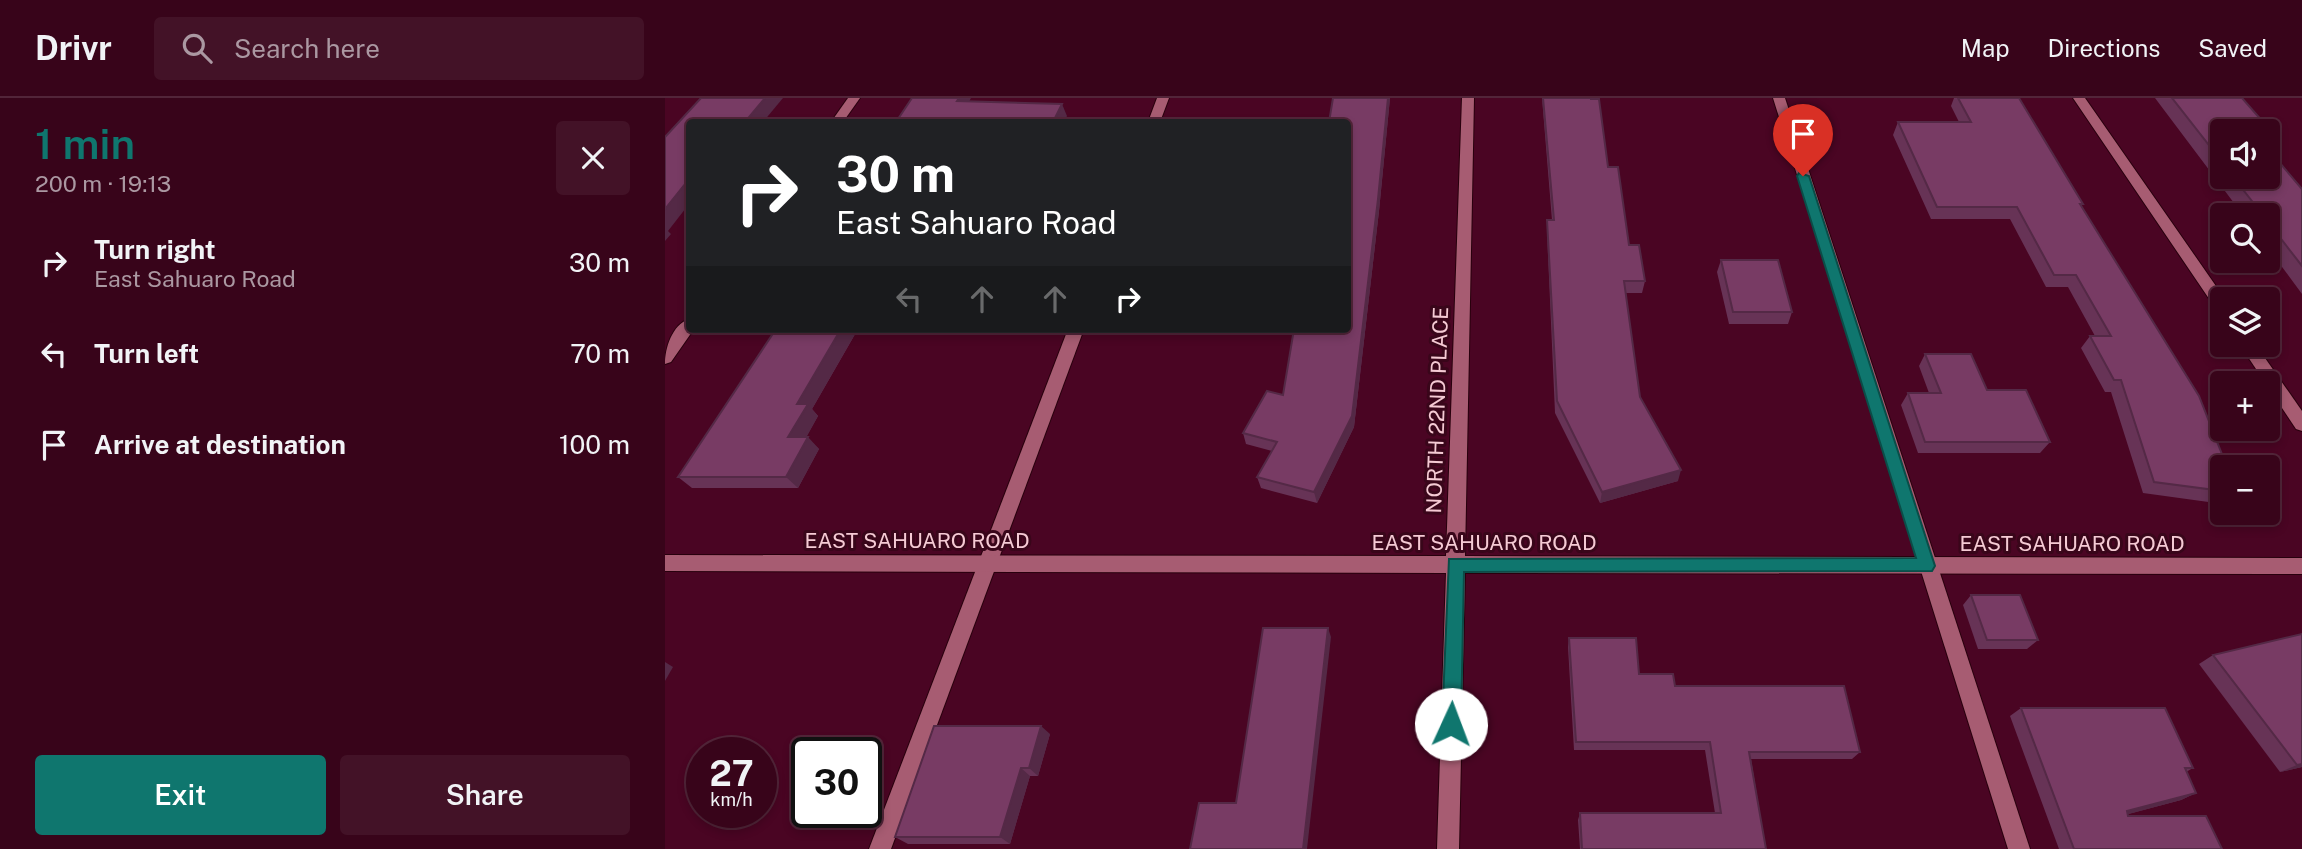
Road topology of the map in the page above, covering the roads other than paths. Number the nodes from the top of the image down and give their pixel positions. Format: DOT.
graph roads {
  1 [pos="854,98"];
  2 [pos="1163,98"];
  3 [pos="1468,98"];
  4 [pos="1779,98"];
  5 [pos="2079,98"];
  6 [pos="839,119"];
  7 [pos="1154,119"];
  8 [pos="2210,288"];
  9 [pos="686,328"];
  10 [pos="1074,333"];
  11 [pos="2256,357"];
  12 [pos="665,358"];
  13 [pos="2302,424"];
  14 [pos="665,563"];
  15 [pos="988,563"];
  16 [pos="1455,564"];
  17 [pos="1926,566"];
  18 [pos="2302,566"];
  19 [pos="880,849"];
  20 [pos="1448,849"];
  21 [pos="2019,849"];
  1 -- 6 [label="street"];
  2 -- 7 [label="street"];
  3 -- 16 [label="street, NORTH 22ND PLACE"];
  4 -- 17 [label="street"];
  5 -- 8 [label="street"];
  9 -- 12 [label="street"];
  10 -- 15 [label="street"];
  11 -- 13 [label="street"];
  14 -- 15 [label="street, EAST SAHUARO ROAD"];
  15 -- 16 [label="street, EAST SAHUARO ROAD"];
  15 -- 19 [label="street"];
  16 -- 17 [label="street, EAST SAHUARO ROAD"];
  16 -- 20 [label="street, NORTH 22ND PLACE"];
  17 -- 18 [label="street, EAST SAHUARO ROAD"];
  17 -- 21 [label="street"];
}
